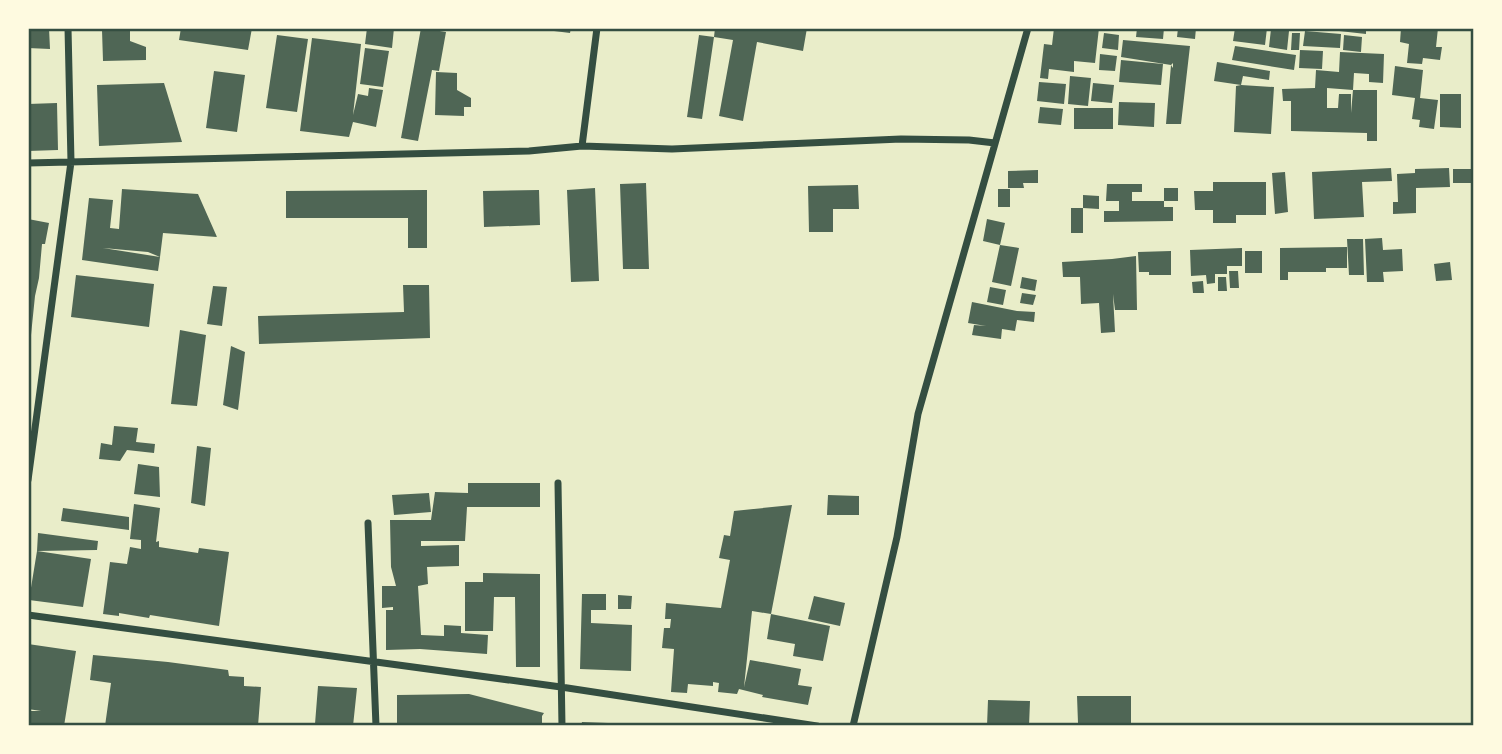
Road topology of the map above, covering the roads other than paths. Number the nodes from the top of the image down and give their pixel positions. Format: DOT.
graph roads {
  1 [pos="68,28"];
  2 [pos="597,28"];
  3 [pos="1028,28"];
  4 [pos="995,143"];
  5 [pos="582,146"];
  6 [pos="71,162"];
  7 [pos="28,163"];
  8 [pos="28,480"];
  9 [pos="558,483"];
  10 [pos="368,523"];
  11 [pos="28,615"];
  12 [pos="373,662"];
  13 [pos="561,687"];
  14 [pos="376,726"];
  15 [pos="562,726"];
  16 [pos="817,726"];
  17 [pos="853,726"];
  1 -- 6 [label="street"];
  2 -- 5 [label="street"];
  3 -- 4 [label="street"];
  4 -- 5 [label="street"];
  4 -- 17 [label="street"];
  5 -- 6 [label="street"];
  6 -- 7 [label="street"];
  6 -- 8 [label="street"];
  9 -- 13 [label="street"];
  10 -- 12 [label="street"];
  11 -- 12 [label="street"];
  12 -- 13 [label="street"];
  12 -- 14 [label="street"];
  13 -- 15 [label="street"];
  13 -- 16 [label="street"];
}
